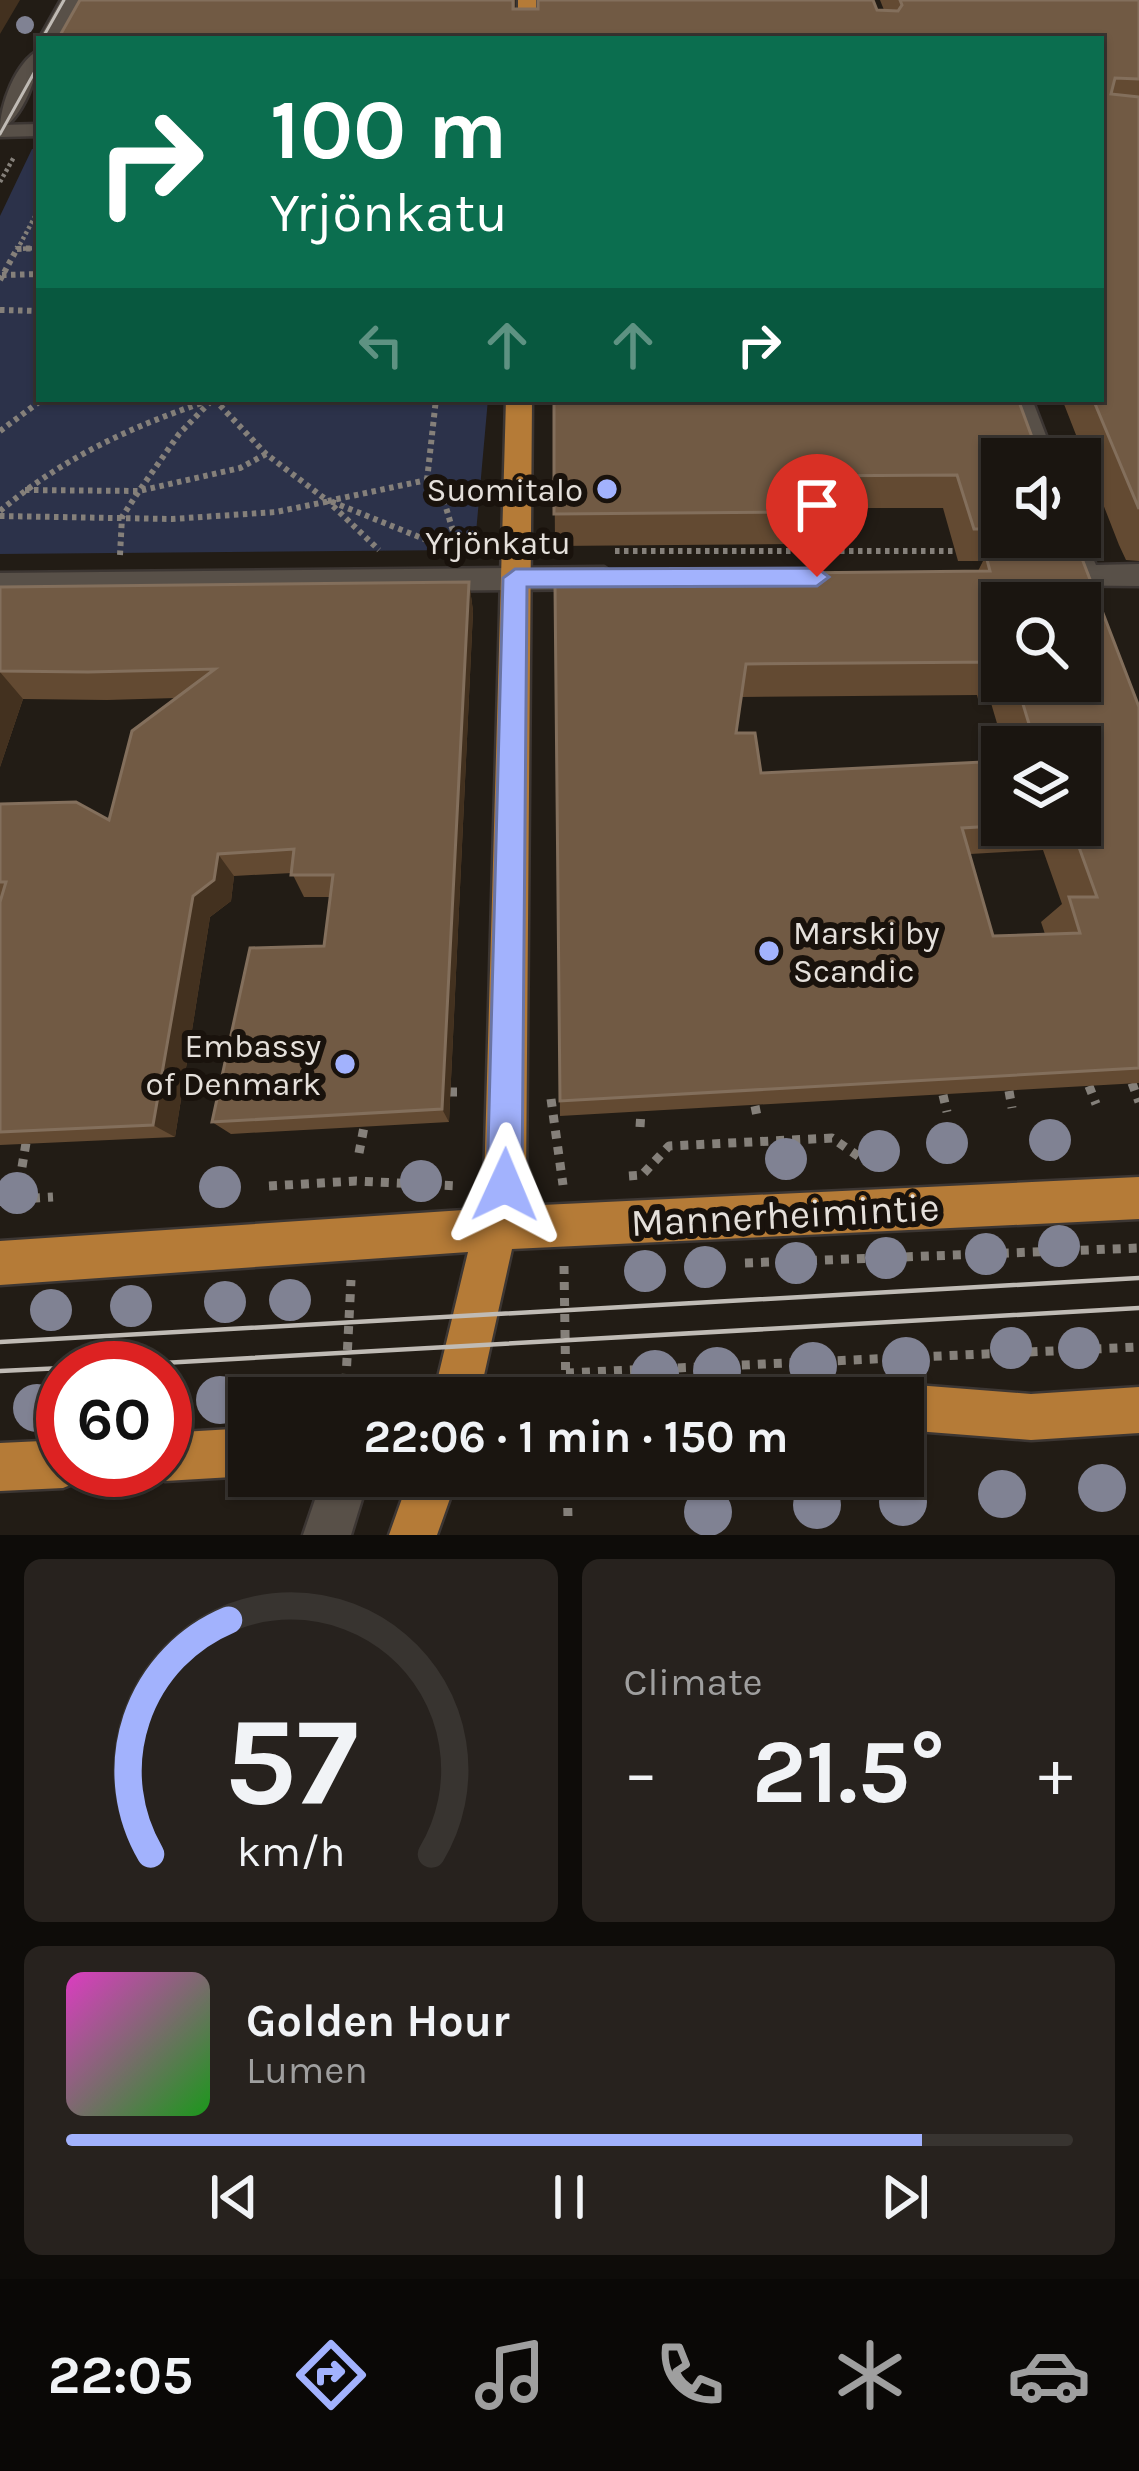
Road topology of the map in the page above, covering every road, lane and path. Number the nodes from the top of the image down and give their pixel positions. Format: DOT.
graph roads {
  1 [pos="70,0"];
  2 [pos="527,0"];
  3 [pos="50,36"];
  4 [pos="527,36"];
  5 [pos="36,61"];
  6 [pos="0,127"];
  7 [pos="36,130"];
  8 [pos="36,215"];
  9 [pos="30,226"];
  10 [pos="36,226"];
  11 [pos="17,248"];
  12 [pos="36,248"];
  13 [pos="36,274"];
  14 [pos="1,277"];
  15 [pos="0,310"];
  16 [pos="36,310"];
  17 [pos="39,402"];
  18 [pos="204,402"];
  19 [pos="210,402"];
  20 [pos="216,402"];
  21 [pos="436,402"];
  22 [pos="519,402"];
  23 [pos="1020,402"];
  24 [pos="0,431"];
  25 [pos="1034,438"];
  26 [pos="266,454"];
  27 [pos="427,480"];
  28 [pos="23,490"];
  29 [pos="139,491"];
  30 [pos="328,501"];
  31 [pos="817,508"];
  32 [pos="0,513"];
  33 [pos="122,517"];
  34 [pos="365,536"];
  35 [pos="825,550"];
  36 [pos="595,551"];
  37 [pos="981,551"];
  38 [pos="120,557"];
  39 [pos="1139,575"];
  40 [pos="1014,576"];
  41 [pos="515,578"];
  42 [pos="629,578"];
  43 [pos="1044,582"];
  44 [pos="0,584"];
  45 [pos="1101,587"];
  46 [pos="1132,1083"];
  47 [pos="1088,1086"];
  48 [pos="1009,1091"];
  49 [pos="943,1095"];
  50 [pos="1139,1102"];
  51 [pos="1096,1104"];
  52 [pos="755,1106"];
  53 [pos="1012,1108"];
  54 [pos="641,1112"];
  55 [pos="946,1112"];
  56 [pos="758,1121"];
  57 [pos="364,1126"];
  58 [pos="640,1127"];
  59 [pos="26,1143"];
  60 [pos="359,1154"];
  61 [pos="893,1166"];
  62 [pos="22,1167"];
  63 [pos="622,1177"];
  64 [pos="356,1181"];
  65 [pos="583,1181"];
  66 [pos="541,1182"];
  67 [pos="269,1186"];
  68 [pos="455,1186"];
  69 [pos="53,1198"];
  70 [pos="1139,1198"];
  71 [pos="0,1200"];
  72 [pos="563,1203"];
  73 [pos="498,1231"];
  74 [pos="354,1239"];
  75 [pos="1139,1248"];
  76 [pos="0,1263"];
  77 [pos="727,1264"];
  78 [pos="564,1269"];
  79 [pos="582,1269"];
  80 [pos="1139,1347"];
  81 [pos="566,1373"];
  82 [pos="345,1377"];
  83 [pos="461,1377"];
  84 [pos="566,1377"];
  85 [pos="924,1409"];
  86 [pos="1139,1410"];
  87 [pos="228,1453"];
  88 [pos="192,1455"];
  89 [pos="36,1465"];
  90 [pos="0,1467"];
  91 [pos="427,1497"];
  92 [pos="568,1497"];
  93 [pos="568,1518"];
  94 [pos="413,1535"];
  1 -- 3 [label="street"];
  2 -- 4 [label="main road"];
  5 -- 6 [label="street"];
  6 -- 7 [label="street"];
  8 -- 9 [label="path"];
  9 -- 10 [label="path"];
  9 -- 11 [label="path"];
  11 -- 12 [label="path"];
  11 -- 14 [label="path"];
  13 -- 14 [label="path"];
  15 -- 16 [label="path"];
  17 -- 24 [label="path"];
  18 -- 28 [label="path"];
  19 -- 29 [label="path"];
  20 -- 26 [label="path"];
  21 -- 27 [label="path"];
  22 -- 41 [label="main road"];
  23 -- 25 [label="street"];
  26 -- 29 [label="path"];
  26 -- 30 [label="path"];
  27 -- 30 [label="path"];
  27 -- 30 [label="path"];
  28 -- 29 [label="path"];
  28 -- 32 [label="path"];
  29 -- 33 [label="path"];
  30 -- 33 [label="path"];
  30 -- 34 [label="path"];
  31 -- 35 [label="path"];
  32 -- 33 [label="path"];
  33 -- 38 [label="path"];
  35 -- 36 [label="path"];
  35 -- 37 [label="path"];
  39 -- 45 [label="street"];
  40 -- 43 [label="street"];
  41 -- 42 [label="street, Yrjönkatu"];
  41 -- 44 [label="street, Yrjönkatu"];
  41 -- 73 [label="main road"];
  46 -- 50 [label="path"];
  47 -- 51 [label="path"];
  48 -- 53 [label="path"];
  49 -- 55 [label="path"];
  52 -- 56 [label="path"];
  54 -- 58 [label="path"];
  57 -- 60 [label="path"];
  59 -- 62 [label="path"];
  61 -- 63 [label="path"];
  64 -- 67 [label="path"];
  64 -- 68 [label="path"];
  64 -- 74 [label="path"];
  65 -- 72 [label="path"];
  66 -- 72 [label="path"];
  69 -- 71 [label="path"];
  70 -- 72 [label="main road, Mannerheimintie"];
  72 -- 73 [label="main road, Mannerheimintie"];
  72 -- 78 [label="path"];
  73 -- 74 [label="main road, Mannerheimintie"];
  73 -- 83 [label="main road"];
  74 -- 76 [label="main road, Mannerheimintie"];
  74 -- 82 [label="path"];
  75 -- 77 [label="path"];
  78 -- 79 [label="path"];
  78 -- 81 [label="path"];
  80 -- 81 [label="path"];
  81 -- 84 [label="path"];
  85 -- 86 [label="main road"];
  87 -- 88 [label="main road"];
  89 -- 90 [label="main road"];
  91 -- 94 [label="main road"];
  92 -- 93 [label="path"];
}
